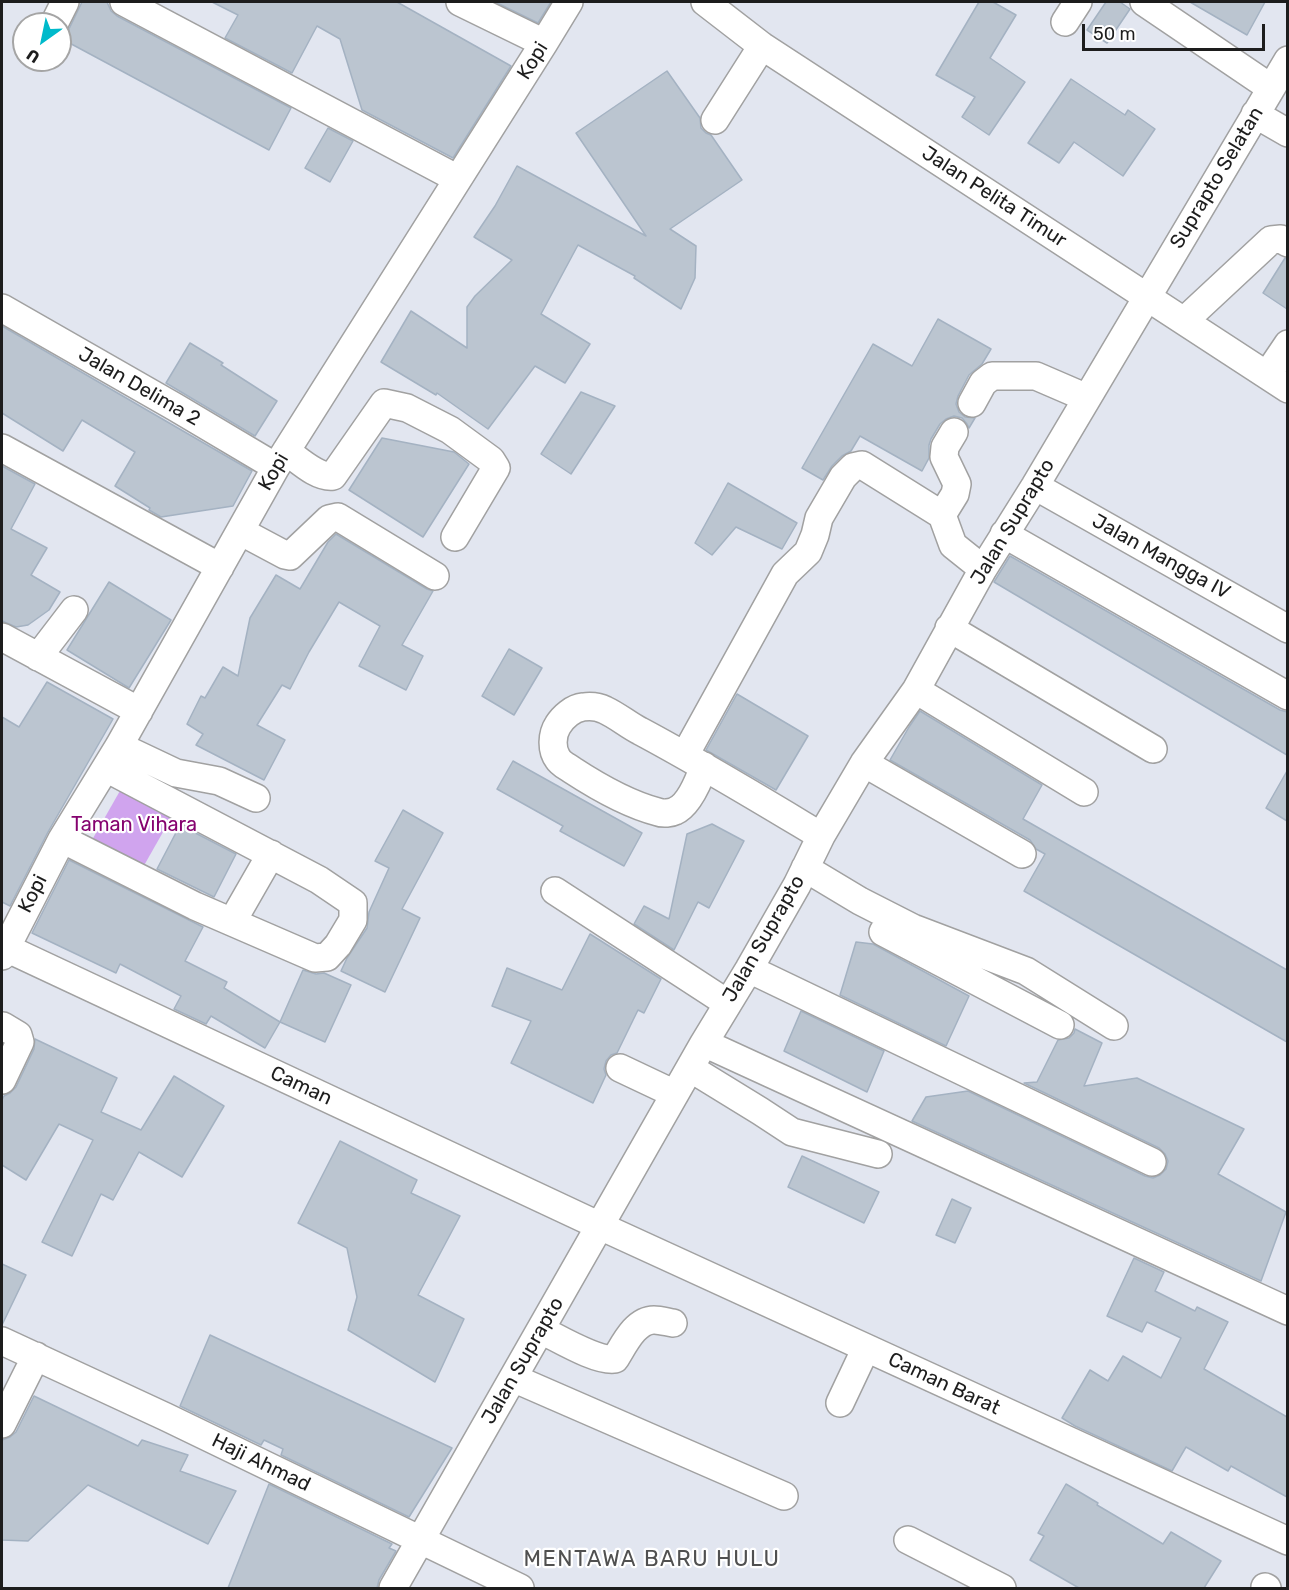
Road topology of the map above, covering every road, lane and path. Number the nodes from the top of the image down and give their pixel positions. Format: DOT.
graph roads {
  1 [pos="124,2"];
  2 [pos="460,2"];
  3 [pos="569,2"];
  4 [pos="705,2"];
  5 [pos="1144,2"];
  6 [pos="544,43"];
  7 [pos="762,46"];
  8 [pos="1287,60"];
  9 [pos="1270,88"];
  10 [pos="1255,114"];
  11 [pos="715,120"];
  12 [pos="1287,133"];
  13 [pos="458,179"];
  14 [pos="1287,243"];
  15 [pos="1147,297"];
  16 [pos="2,308"];
  17 [pos="1184,321"];
  18 [pos="1287,344"];
  19 [pos="1277,382"];
  20 [pos="1087,398"];
  21 [pos="972,403"];
  22 [pos="954,432"];
  23 [pos="2,448"];
  24 [pos="281,459"];
  25 [pos="1035,486"];
  26 [pos="942,515"];
  27 [pos="240,531"];
  28 [pos="1004,534"];
  29 [pos="455,537"];
  30 [pos="220,567"];
  31 [pos="983,569"];
  32 [pos="435,576"];
  33 [pos="74,610"];
  34 [pos="949,628"];
  35 [pos="1287,629"];
  36 [pos="2,637"];
  37 [pos="38,657"];
  38 [pos="916,690"];
  39 [pos="1287,696"];
  40 [pos="139,711"];
  41 [pos="1153,750"];
  42 [pos="112,757"];
  43 [pos="695,761"];
  44 [pos="864,763"];
  45 [pos="1083,792"];
  46 [pos="255,798"];
  47 [pos="821,836"];
  48 [pos="62,839"];
  49 [pos="271,854"];
  50 [pos="1022,854"];
  51 [pos="801,877"];
  52 [pos="555,891"];
  53 [pos="232,922"];
  54 [pos="3,950"];
  55 [pos="749,969"];
  56 [pos="727,1003"];
  57 [pos="1060,1025"];
  58 [pos="3,1026"];
  59 [pos="1114,1026"];
  60 [pos="704,1043"];
  61 [pos="620,1068"];
  62 [pos="690,1068"];
  63 [pos="2,1080"];
  64 [pos="675,1094"];
  65 [pos="878,1154"];
  66 [pos="1152,1162"];
  67 [pos="600,1226"];
  68 [pos="1287,1311"];
  69 [pos="673,1323"];
  70 [pos="540,1330"];
  71 [pos="2,1341"];
  72 [pos="866,1348"];
  73 [pos="36,1356"];
  74 [pos="513,1378"];
  75 [pos="840,1403"];
  76 [pos="2,1424"];
  77 [pos="784,1496"];
  78 [pos="420,1540"];
  79 [pos="908,1540"];
  80 [pos="1287,1541"];
  81 [pos="393,1588"];
  82 [pos="520,1588"];
  83 [pos="1002,1588"];
  1 -- 13 [label="street"];
  2 -- 6 [label="street"];
  3 -- 6 [label="street, Kopi"];
  4 -- 7 [label="street, Jalan Pelita Timur"];
  5 -- 9 [label="street"];
  6 -- 13 [label="street, Kopi"];
  7 -- 11 [label="street"];
  7 -- 15 [label="street, Jalan Pelita Timur"];
  8 -- 9 [label="street, Suprapto Selatan"];
  9 -- 10 [label="street, Suprapto Selatan"];
  10 -- 12 [label="street"];
  10 -- 15 [label="street, Suprapto Selatan"];
  13 -- 24 [label="street, Kopi"];
  14 -- 17 [label="street"];
  15 -- 17 [label="street, Jalan Pelita Timur"];
  15 -- 20 [label="street, Jalan Suprapto"];
  16 -- 24 [label="street, Jalan Delima 2"];
  17 -- 19 [label="street, Jalan Pelita Timur"];
  18 -- 19 [label="street"];
  20 -- 21 [label="street"];
  20 -- 25 [label="street, Jalan Suprapto"];
  22 -- 26 [label="street"];
  23 -- 30 [label="street"];
  24 -- 27 [label="street, Kopi"];
  24 -- 29 [label="street, Jalan Delima 2"];
  25 -- 28 [label="street, Jalan Suprapto"];
  25 -- 35 [label="street, Jalan Mangga IV"];
  26 -- 31 [label="street"];
  26 -- 43 [label="street"];
  27 -- 30 [label="street, Kopi"];
  27 -- 32 [label="street"];
  28 -- 31 [label="street, Jalan Suprapto"];
  28 -- 39 [label="street"];
  30 -- 40 [label="street, Kopi"];
  31 -- 34 [label="street, Jalan Suprapto"];
  33 -- 37 [label="street"];
  34 -- 38 [label="street, Jalan Suprapto"];
  34 -- 41 [label="street"];
  36 -- 37 [label="street"];
  37 -- 40 [label="street"];
  38 -- 44 [label="street, Jalan Suprapto"];
  38 -- 45 [label="street"];
  40 -- 42 [label="street, Kopi"];
  42 -- 46 [label="street"];
  42 -- 48 [label="street, Kopi"];
  42 -- 49 [label="street"];
  43 -- 43 [label="street"];
  43 -- 47 [label="street"];
  44 -- 47 [label="street, Jalan Suprapto"];
  44 -- 50 [label="street"];
  47 -- 51 [label="street, Jalan Suprapto"];
  48 -- 53 [label="street"];
  48 -- 54 [label="street, Kopi"];
  49 -- 53 [label="street"];
  49 -- 53 [label="street"];
  51 -- 55 [label="street, Jalan Suprapto"];
  51 -- 57 [label="street"];
  51 -- 59 [label="street"];
  52 -- 56 [label="street"];
  54 -- 67 [label="street, Caman"];
  55 -- 56 [label="street, Jalan Suprapto"];
  55 -- 66 [label="street"];
  56 -- 60 [label="street, Jalan Suprapto"];
  58 -- 63 [label="street"];
  60 -- 62 [label="street, Jalan Suprapto"];
  60 -- 68 [label="street"];
  61 -- 64 [label="street"];
  62 -- 64 [label="street, Jalan Suprapto"];
  62 -- 65 [label="street"];
  64 -- 67 [label="street, Jalan Suprapto"];
  67 -- 70 [label="street, Jalan Suprapto"];
  67 -- 72 [label="street, Caman Barat"];
  69 -- 70 [label="street"];
  70 -- 74 [label="street, Jalan Suprapto"];
  71 -- 73 [label="street, Haji Ahmad"];
  72 -- 75 [label="street"];
  72 -- 80 [label="street, Caman Barat"];
  73 -- 76 [label="street"];
  73 -- 78 [label="street, Haji Ahmad"];
  74 -- 77 [label="street"];
  74 -- 78 [label="street, Jalan Suprapto"];
  78 -- 81 [label="street, Jalan Suprapto"];
  78 -- 82 [label="street, Haji Ahmad"];
  79 -- 83 [label="street"];
}
